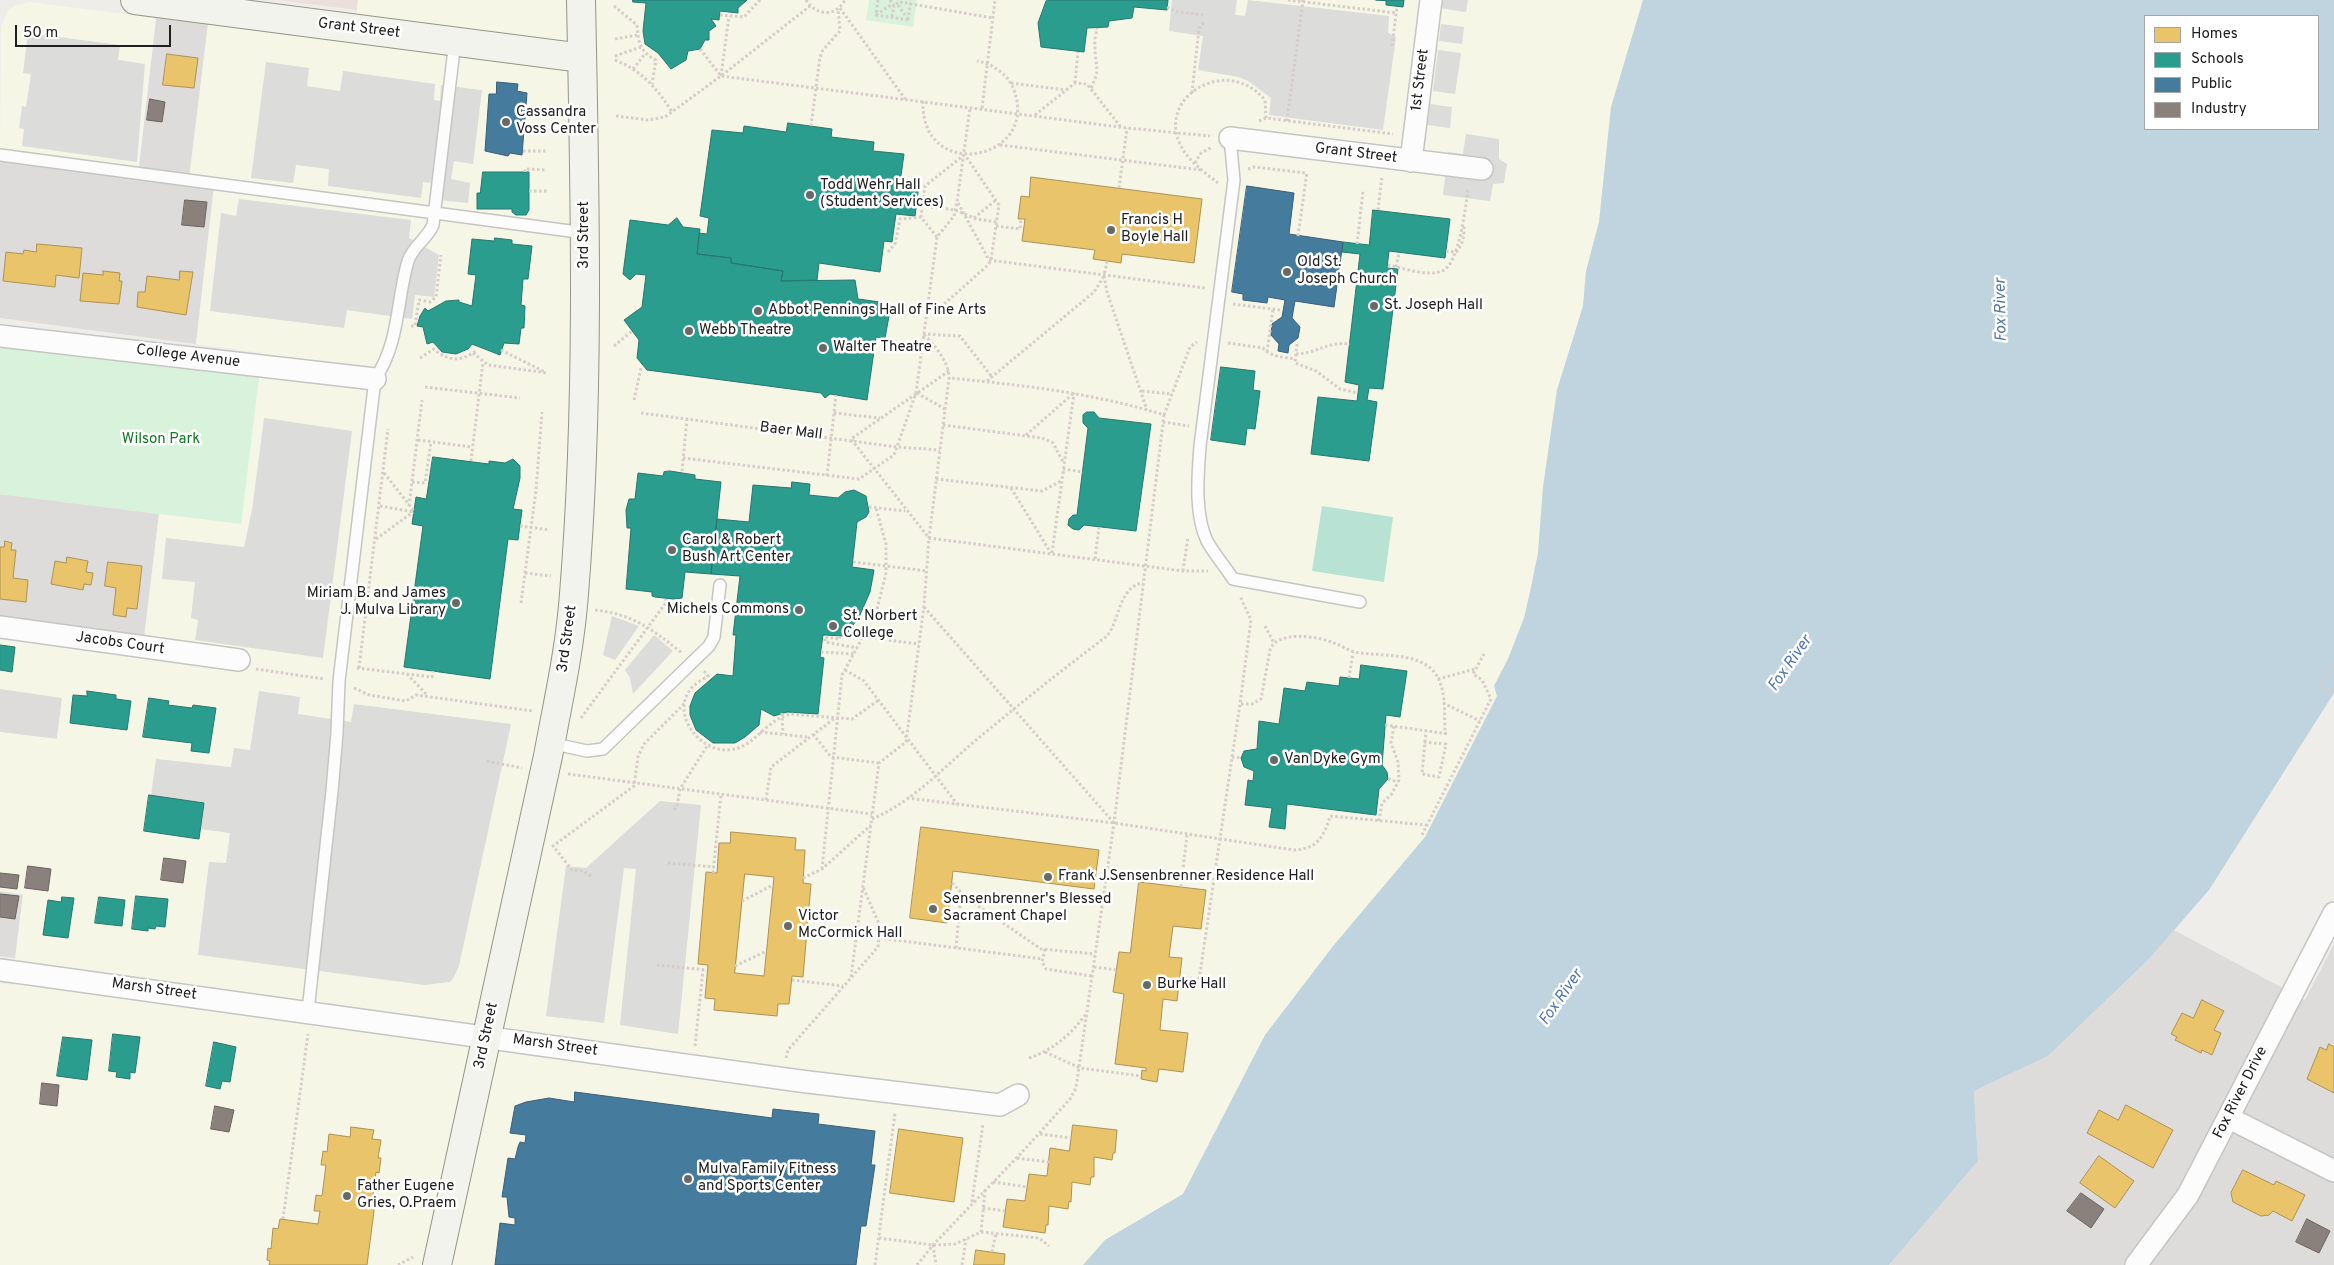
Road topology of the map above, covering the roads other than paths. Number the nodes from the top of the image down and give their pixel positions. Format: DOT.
graph roads {
  1 [pos="135,0"];
  2 [pos="582,0"];
  3 [pos="1431,0"];
  4 [pos="455,41"];
  5 [pos="582,58"];
  6 [pos="1230,138"];
  7 [pos="0,155"];
  8 [pos="1411,161"];
  9 [pos="1476,168"];
  10 [pos="435,214"];
  11 [pos="585,233"];
  12 [pos="0,336"];
  13 [pos="375,379"];
  14 [pos="720,586"];
  15 [pos="1360,602"];
  16 [pos="0,627"];
  17 [pos="240,660"];
  18 [pos="550,743"];
  19 [pos="2334,913"];
  20 [pos="0,970"];
  21 [pos="309,1011"];
  22 [pos="487,1036"];
  23 [pos="1018,1095"];
  24 [pos="2229,1118"];
  25 [pos="2334,1171"];
  26 [pos="425,1261"];
  27 [pos="2136,1265"];
  1 -- 4 [label="main road, Grant Street"];
  2 -- 5 [label="main road, 3rd Street"];
  3 -- 8 [label="street, 1st Street"];
  4 -- 5 [label="main road, Grant Street"];
  4 -- 10 [label="lane"];
  5 -- 11 [label="main road, 3rd Street"];
  6 -- 8 [label="street, Grant Street"];
  6 -- 15 [label="lane"];
  7 -- 10 [label="lane"];
  8 -- 9 [label="street, Grant Street"];
  10 -- 11 [label="lane"];
  10 -- 13 [label="lane"];
  11 -- 18 [label="main road, 3rd Street"];
  12 -- 13 [label="street, College Avenue"];
  13 -- 21 [label="lane"];
  14 -- 18 [label="lane"];
  16 -- 17 [label="street, Jacobs Court"];
  18 -- 22 [label="main road, 3rd Street"];
  19 -- 24 [label="street, Fox River Drive"];
  20 -- 21 [label="street, Marsh Street"];
  21 -- 22 [label="street, Marsh Street"];
  22 -- 23 [label="street, Marsh Street"];
  22 -- 26 [label="main road, 3rd Street"];
  24 -- 25 [label="street"];
  24 -- 27 [label="street, Fox River Drive"];
}
